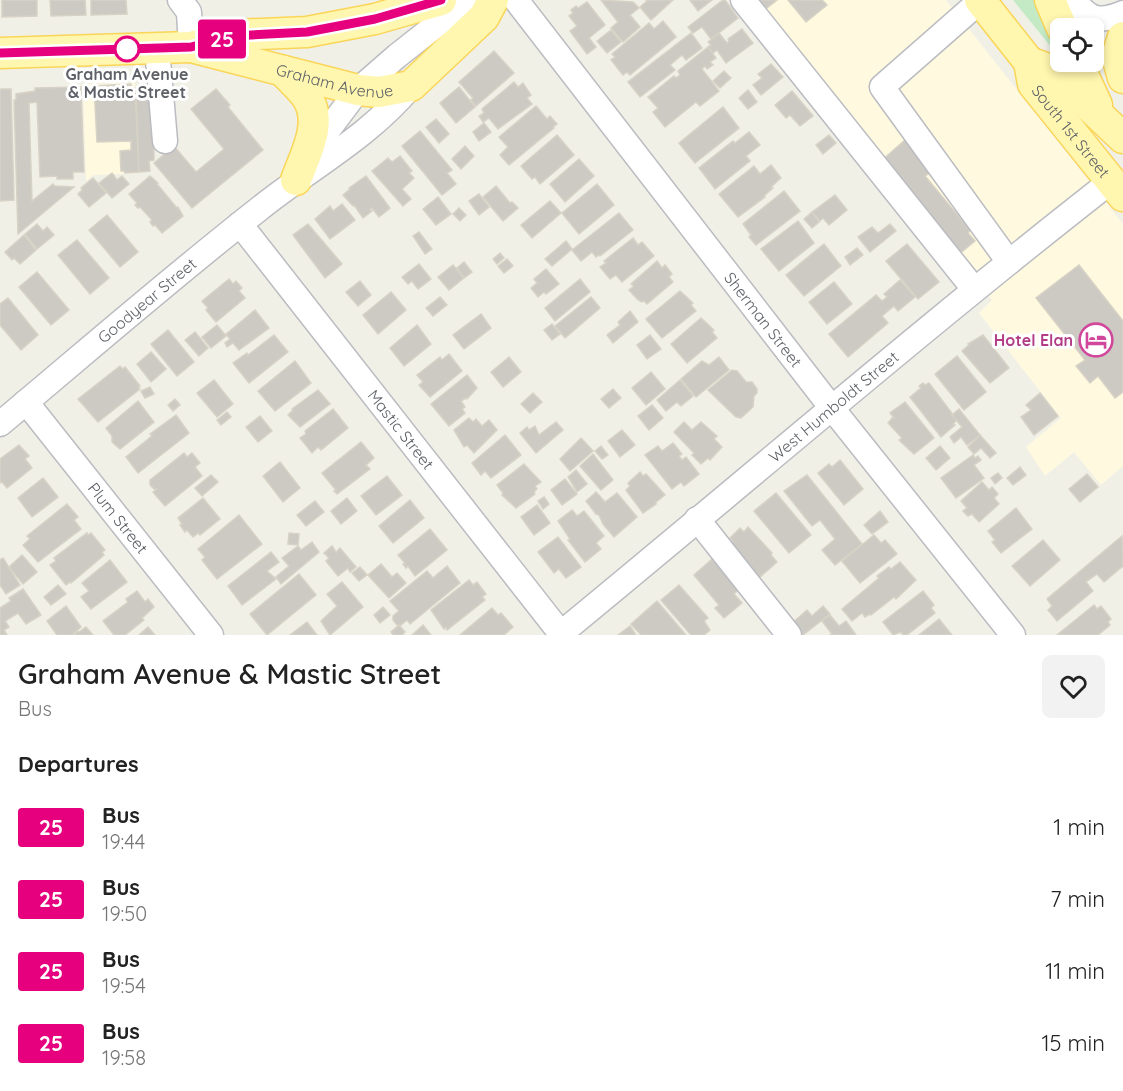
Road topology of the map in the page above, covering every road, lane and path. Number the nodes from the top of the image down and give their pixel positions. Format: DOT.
graph roads {
  1 [pos="180,0"];
  2 [pos="441,0"];
  3 [pos="468,0"];
  4 [pos="493,0"];
  5 [pos="516,0"];
  6 [pos="743,0"];
  7 [pos="1050,0"];
  8 [pos="1074,0"];
  9 [pos="980,1"];
  10 [pos="1123,13"];
  11 [pos="1058,18"];
  12 [pos="1123,37"];
  13 [pos="191,47"];
  14 [pos="157,48"];
  15 [pos="0,53"];
  16 [pos="1029,62"];
  17 [pos="283,71"];
  18 [pos="1082,72"];
  19 [pos="1123,78"];
  20 [pos="411,86"];
  21 [pos="358,90"];
  22 [pos="1113,129"];
  23 [pos="165,141"];
  24 [pos="1119,179"];
  25 [pos="296,180"];
  26 [pos="240,224"];
  27 [pos="1009,262"];
  28 [pos="974,289"];
  29 [pos="26,402"];
  30 [pos="831,407"];
  31 [pos="0,424"];
  32 [pos="698,519"];
  33 [pos="211,635"];
  34 [pos="560,635"];
  35 [pos="789,635"];
  36 [pos="1013,635"];
  1 -- 13 [label="street"];
  2 -- 13 [label="main road, Graham Avenue"];
  3 -- 21 [label="street, Goodyear Street"];
  4 -- 20 [label="main road, Goodyear Street"];
  5 -- 30 [label="street, Sherman Street"];
  6 -- 28 [label="street"];
  7 -- 11 [label="main road"];
  8 -- 10 [label="street"];
  9 -- 16 [label="main road, South 1st Street"];
  9 -- 27 [label="street"];
  12 -- 19 [label="main road"];
  13 -- 14 [label="main road, Graham Avenue"];
  13 -- 17 [label="main road, Graham Avenue"];
  14 -- 15 [label="main road, Graham Avenue"];
  14 -- 23 [label="street"];
  16 -- 22 [label="main road, South 1st Street"];
  16 -- 24 [label="main road, South 1st Street"];
  17 -- 21 [label="main road, Graham Avenue"];
  17 -- 25 [label="main road"];
  18 -- 22 [label="main road"];
  20 -- 21 [label="main road, Graham Avenue"];
  20 -- 25 [label="street, Goodyear Street"];
  21 -- 25 [label="street, Goodyear Street"];
  22 -- 24 [label="main road"];
  24 -- 27 [label="street, West Humboldt Street"];
  25 -- 26 [label="street, Goodyear Street"];
  26 -- 29 [label="street, Goodyear Street"];
  26 -- 34 [label="street, Mastic Street"];
  27 -- 28 [label="street, West Humboldt Street"];
  28 -- 30 [label="street, West Humboldt Street"];
  29 -- 31 [label="street, Goodyear Street"];
  29 -- 33 [label="street, Plum Street"];
  30 -- 32 [label="street, West Humboldt Street"];
  30 -- 36 [label="street, Sherman Street"];
  32 -- 34 [label="street, West Humboldt Street"];
  32 -- 35 [label="street"];
}
